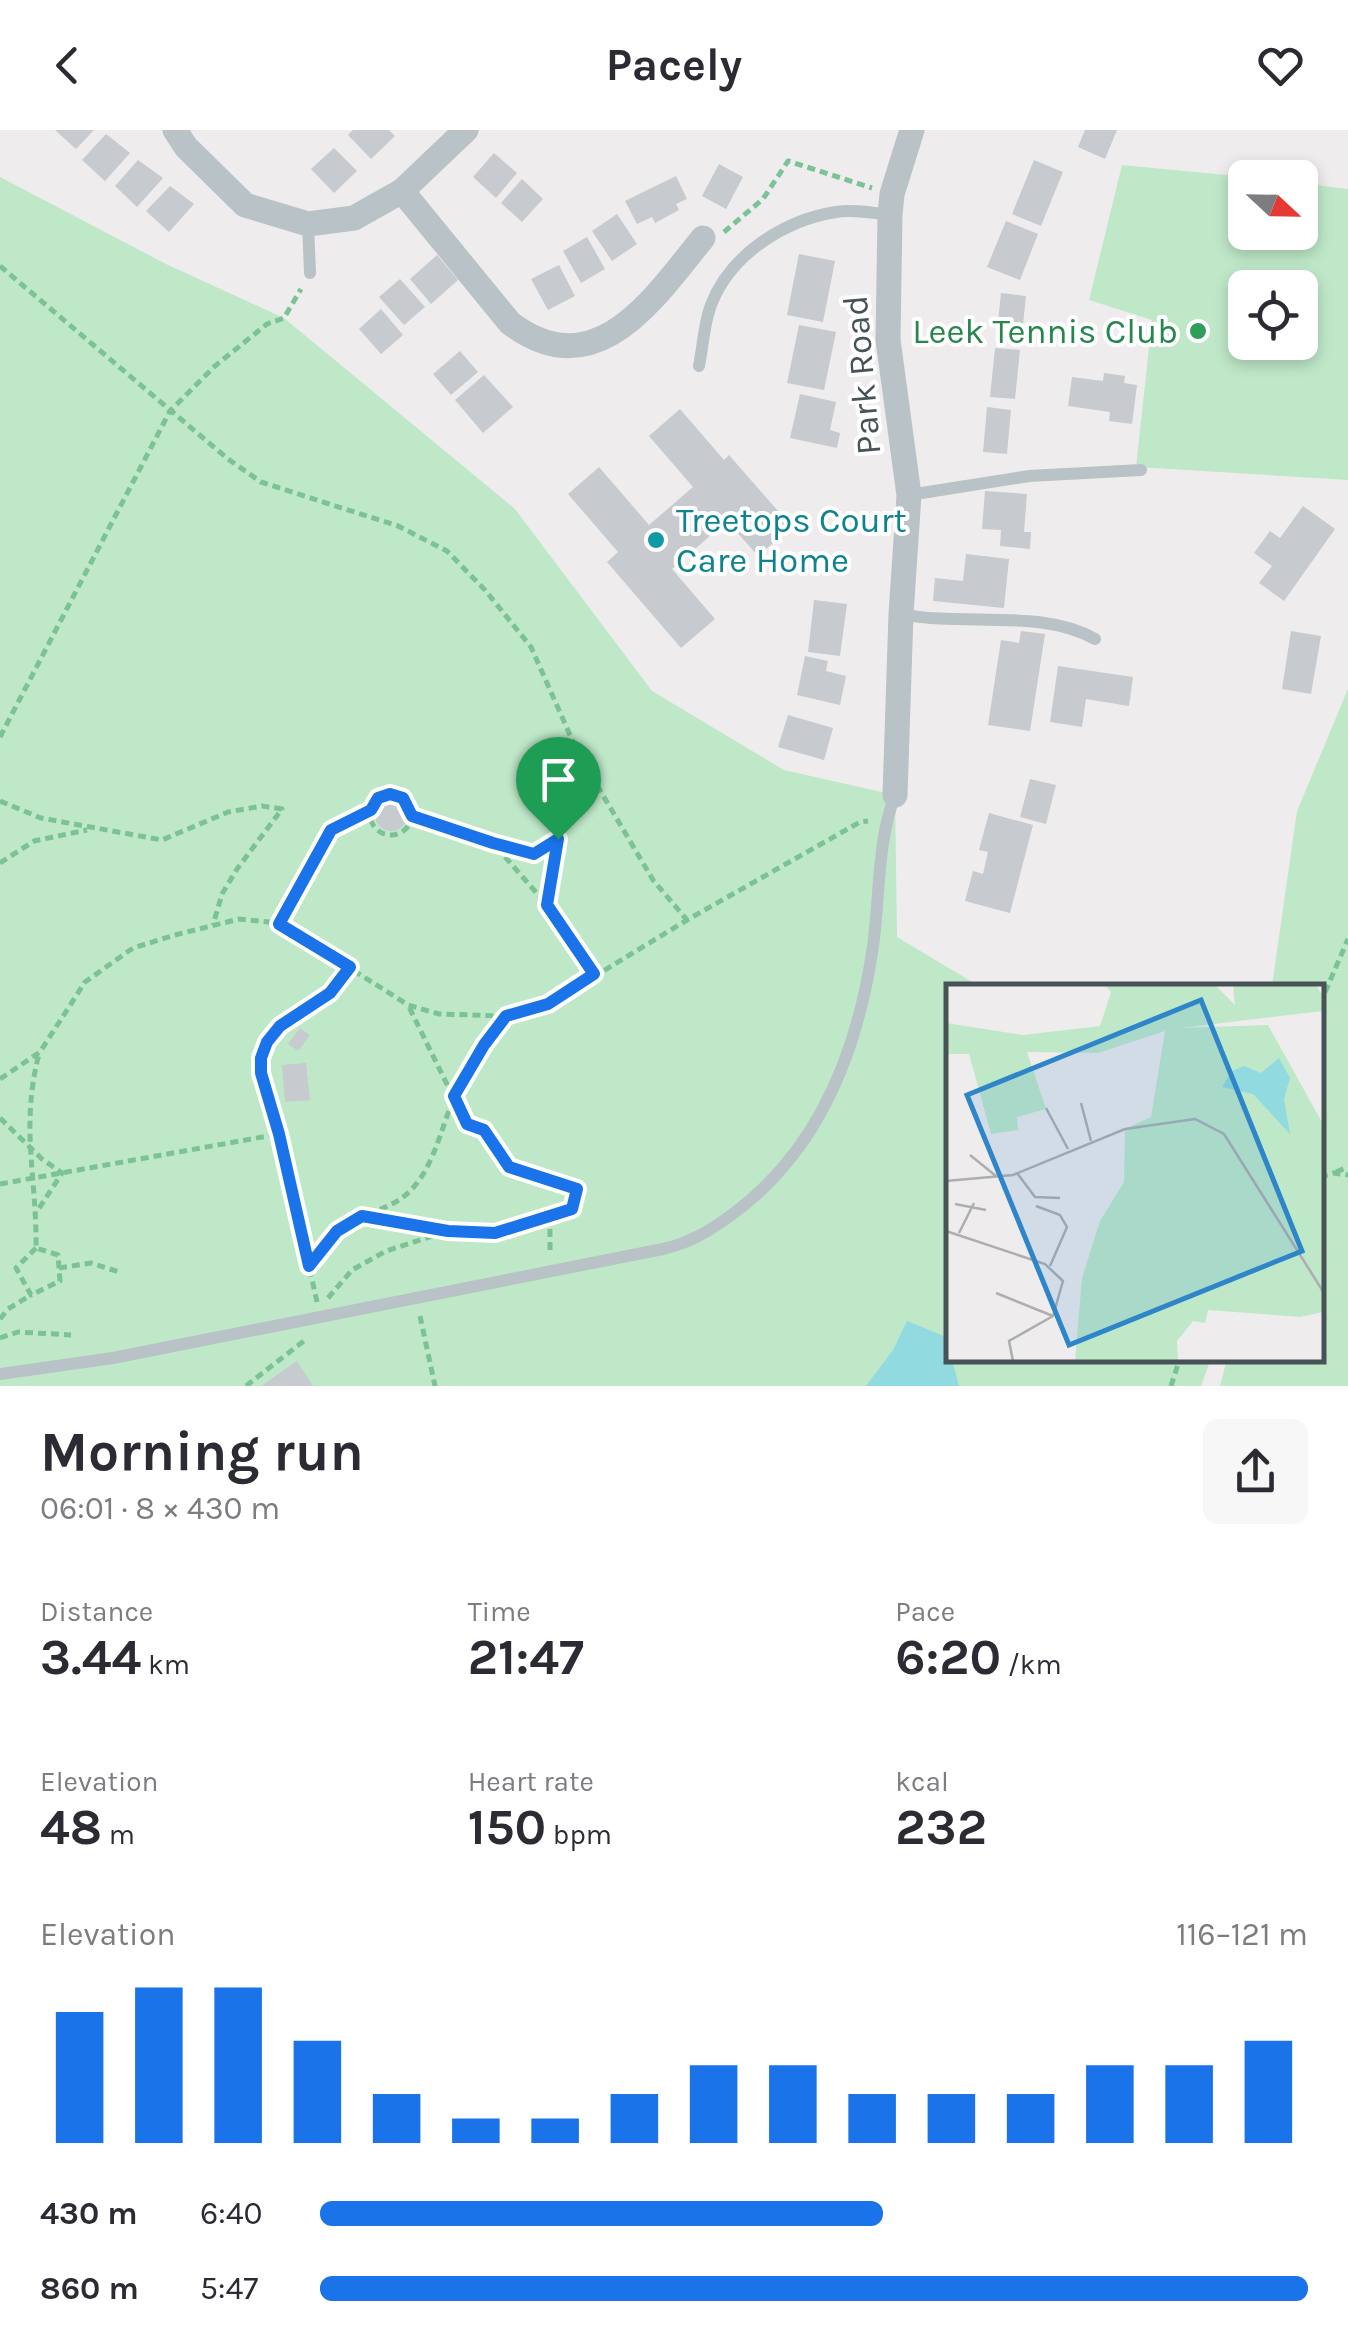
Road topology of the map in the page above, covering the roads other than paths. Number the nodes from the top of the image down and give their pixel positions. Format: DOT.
graph roads {
  1 [pos="175,130"];
  2 [pos="466,130"];
  3 [pos="912,130"];
  4 [pos="402,191"];
  5 [pos="891,204"];
  6 [pos="308,224"];
  7 [pos="703,238"];
  8 [pos="310,273"];
  9 [pos="699,366"];
  10 [pos="1141,470"];
  11 [pos="909,495"];
  12 [pos="900,614"];
  13 [pos="1095,638"];
  14 [pos="891,807"];
  15 [pos="0,1374"];
  1 -- 6 [label="street"];
  2 -- 4 [label="street"];
  3 -- 5 [label="street, Park Road"];
  4 -- 6 [label="street"];
  4 -- 7 [label="street"];
  5 -- 9 [label="lane"];
  5 -- 11 [label="street, Park Road"];
  6 -- 8 [label="lane"];
  10 -- 11 [label="lane"];
  11 -- 12 [label="street, Park Road"];
  12 -- 13 [label="lane"];
  12 -- 14 [label="street, Park Road"];
  14 -- 15 [label="lane"];
}
